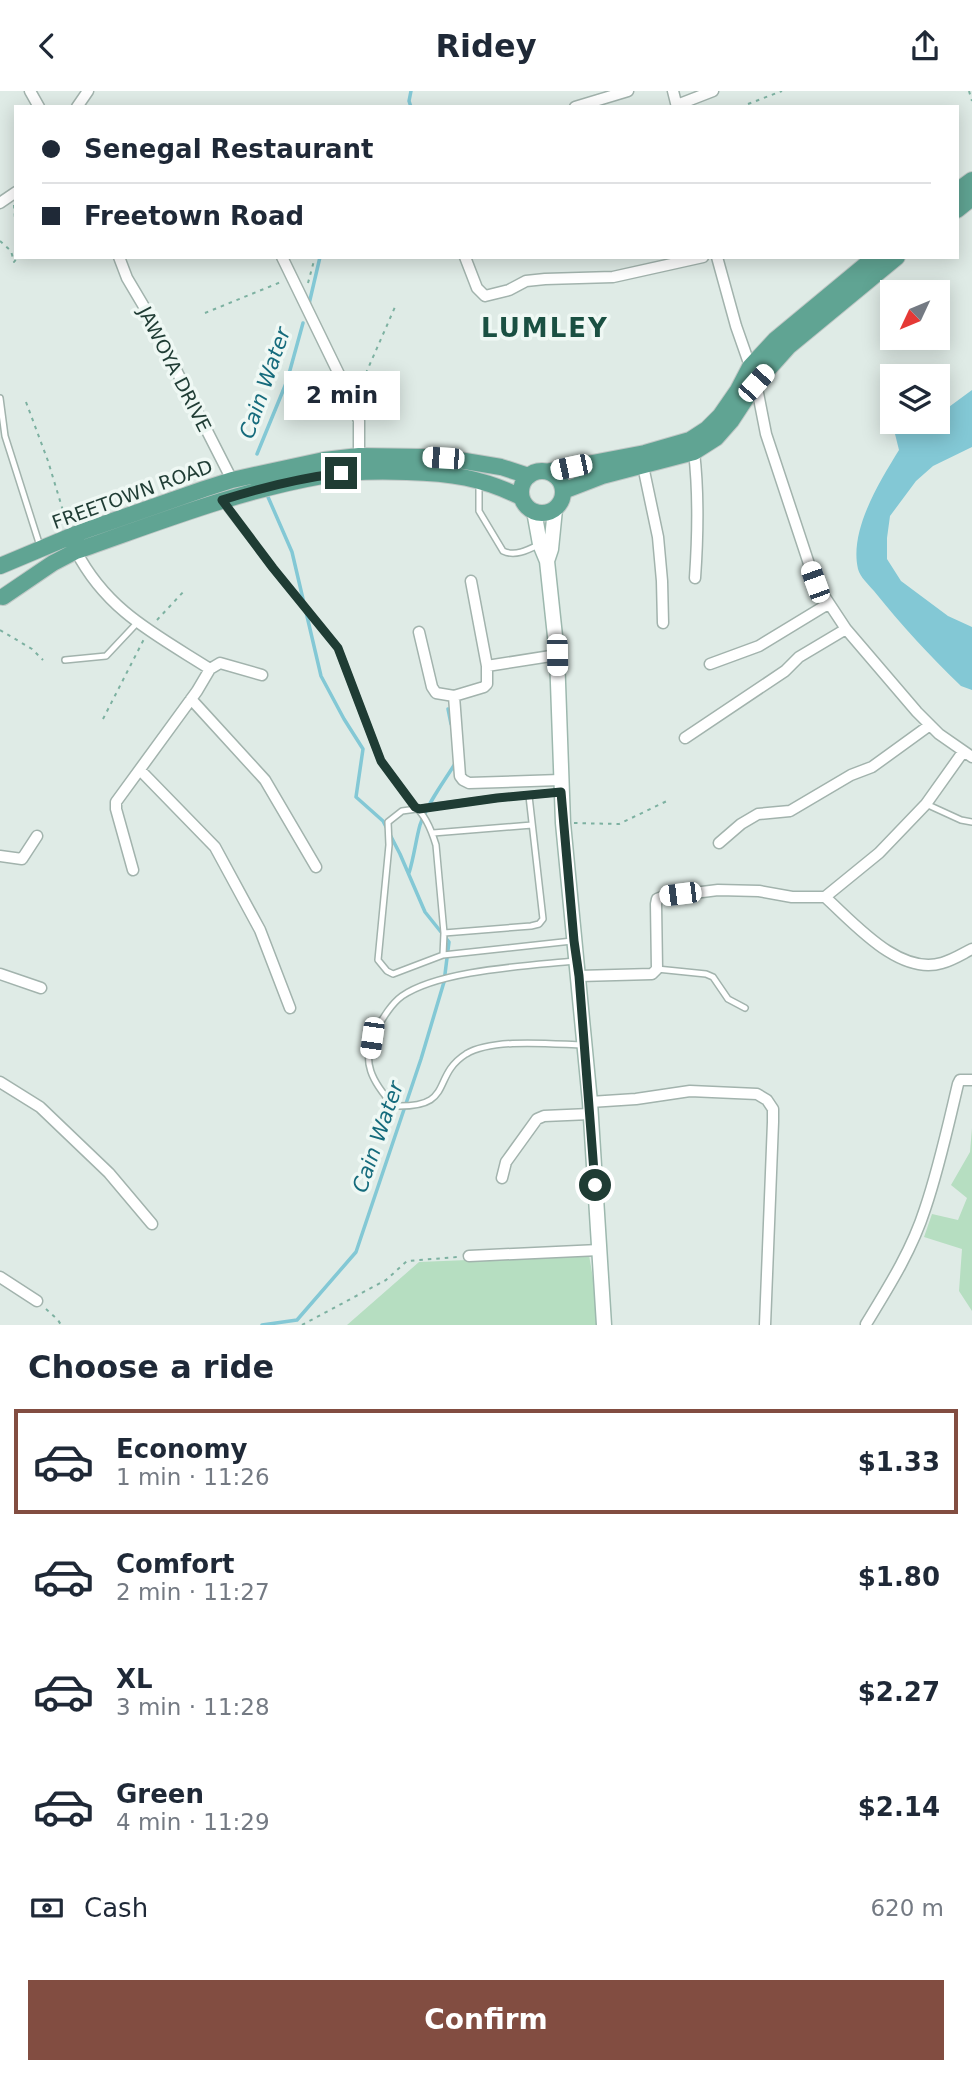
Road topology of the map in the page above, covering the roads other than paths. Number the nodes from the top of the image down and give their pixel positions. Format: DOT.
graph roads {
  1 [pos="628,91"];
  2 [pos="713,91"];
  3 [pos="582,105"];
  4 [pos="679,105"];
  5 [pos="14,194"];
  6 [pos="0,203"];
  7 [pos="120,259"];
  8 [pos="283,259"];
  9 [pos="466,259"];
  10 [pos="695,259"];
  11 [pos="718,259"];
  12 [pos="873,259"];
  13 [pos="895,259"];
  14 [pos="750,367"];
  15 [pos="756,383"];
  16 [pos="0,398"];
  17 [pos="694,451"];
  18 [pos="359,464"];
  19 [pos="643,466"];
  20 [pos="550,471"];
  21 [pos="529,477"];
  22 [pos="232,480"];
  23 [pos="479,480"];
  24 [pos="563,491"];
  25 [pos="521,497"];
  26 [pos="222,500"];
  27 [pos="555,509"];
  28 [pos="534,511"];
  29 [pos="73,544"];
  30 [pos="540,544"];
  31 [pos="41,549"];
  32 [pos="547,562"];
  33 [pos="0,566"];
  34 [pos="695,578"];
  35 [pos="471,581"];
  36 [pos="1,596"];
  37 [pos="828,604"];
  38 [pos="663,622"];
  39 [pos="137,623"];
  40 [pos="846,629"];
  41 [pos="419,632"];
  42 [pos="557,655"];
  43 [pos="65,660"];
  44 [pos="710,664"];
  45 [pos="487,666"];
  46 [pos="209,670"];
  47 [pos="262,675"];
  48 [pos="454,696"];
  49 [pos="191,699"];
  50 [pos="930,726"];
  51 [pos="685,738"];
  52 [pos="967,755"];
  53 [pos="140,770"];
  54 [pos="561,786"];
  55 [pos="529,796"];
  56 [pos="926,804"];
  57 [pos="419,809"];
  58 [pos="972,822"];
  59 [pos="532,825"];
  60 [pos="433,834"];
  61 [pos="37,836"];
  62 [pos="719,843"];
  63 [pos="0,856"];
  64 [pos="316,867"];
  65 [pos="132,870"];
  66 [pos="825,897"];
  67 [pos="444,933"];
  68 [pos="574,941"];
  69 [pos="972,949"];
  70 [pos="443,955"];
  71 [pos="576,960"];
  72 [pos="657,969"];
  73 [pos="0,974"];
  74 [pos="579,976"];
  75 [pos="41,988"];
  76 [pos="290,1008"];
  77 [pos="745,1008"];
  78 [pos="583,1045"];
  79 [pos="972,1080"];
  80 [pos="0,1082"];
  81 [pos="590,1108"];
  82 [pos="502,1178"];
  83 [pos="152,1224"];
  84 [pos="599,1250"];
  85 [pos="470,1257"];
  86 [pos="0,1277"];
  87 [pos="37,1301"];
  88 [pos="866,1324"];
  89 [pos="604,1325"];
  90 [pos="765,1325"];
  1 -- 3 [label="street"];
  2 -- 4 [label="street"];
  5 -- 6 [label="street"];
  7 -- 22 [label="street, JAWOYA DRIVE"];
  8 -- 18 [label="street"];
  9 -- 10 [label="street"];
  11 -- 14 [label="street"];
  12 -- 14 [label="main road"];
  13 -- 15 [label="main road"];
  14 -- 15 [label="street"];
  14 -- 20 [label="main road"];
  15 -- 17 [label="main road"];
  15 -- 37 [label="street"];
  16 -- 31 [label="lane"];
  17 -- 19 [label="main road"];
  17 -- 34 [label="street"];
  18 -- 21 [label="main road, FREETOWN ROAD"];
  18 -- 22 [label="main road, FREETOWN ROAD"];
  18 -- 23 [label="main road, FREETOWN ROAD"];
  18 -- 26 [label="main road, FREETOWN ROAD"];
  19 -- 24 [label="main road"];
  19 -- 38 [label="street"];
  20 -- 21 [label="main road"];
  20 -- 24 [label="main road"];
  21 -- 25 [label="main road"];
  22 -- 29 [label="main road, FREETOWN ROAD"];
  23 -- 25 [label="main road, FREETOWN ROAD"];
  23 -- 30 [label="lane"];
  24 -- 27 [label="main road"];
  25 -- 28 [label="main road"];
  26 -- 29 [label="main road, FREETOWN ROAD"];
  26 -- 57 [label="lane"];
  27 -- 28 [label="main road"];
  27 -- 32 [label="main road"];
  28 -- 30 [label="main road"];
  29 -- 31 [label="main road, FREETOWN ROAD"];
  29 -- 36 [label="main road, FREETOWN ROAD"];
  29 -- 39 [label="street"];
  30 -- 32 [label="main road"];
  31 -- 33 [label="main road, FREETOWN ROAD"];
  32 -- 42 [label="main road"];
  35 -- 45 [label="street"];
  37 -- 40 [label="street"];
  37 -- 44 [label="street"];
  39 -- 43 [label="lane"];
  39 -- 46 [label="street"];
  40 -- 50 [label="street"];
  40 -- 51 [label="street"];
  41 -- 48 [label="street"];
  42 -- 45 [label="street"];
  42 -- 54 [label="main road"];
  45 -- 48 [label="street"];
  46 -- 47 [label="street"];
  46 -- 49 [label="street"];
  48 -- 54 [label="street"];
  49 -- 53 [label="street"];
  49 -- 64 [label="street"];
  50 -- 52 [label="street"];
  50 -- 62 [label="street"];
  52 -- 56 [label="street"];
  53 -- 65 [label="street"];
  53 -- 76 [label="street"];
  54 -- 55 [label="lane"];
  54 -- 68 [label="main road"];
  55 -- 57 [label="lane"];
  55 -- 59 [label="lane"];
  56 -- 58 [label="lane"];
  56 -- 66 [label="street"];
  57 -- 60 [label="lane"];
  57 -- 70 [label="lane"];
  59 -- 60 [label="lane"];
  59 -- 67 [label="lane"];
  60 -- 67 [label="lane"];
  61 -- 63 [label="street"];
  66 -- 69 [label="street"];
  66 -- 72 [label="street"];
  67 -- 70 [label="lane"];
  68 -- 70 [label="lane"];
  68 -- 71 [label="main road"];
  71 -- 74 [label="main road"];
  71 -- 78 [label="lane"];
  72 -- 74 [label="street"];
  72 -- 77 [label="lane"];
  73 -- 75 [label="street"];
  74 -- 78 [label="main road"];
  78 -- 81 [label="main road"];
  79 -- 88 [label="street"];
  80 -- 83 [label="street"];
  81 -- 82 [label="street"];
  81 -- 84 [label="main road"];
  81 -- 90 [label="street"];
  84 -- 85 [label="street"];
  84 -- 89 [label="main road"];
  86 -- 87 [label="street"];
}
